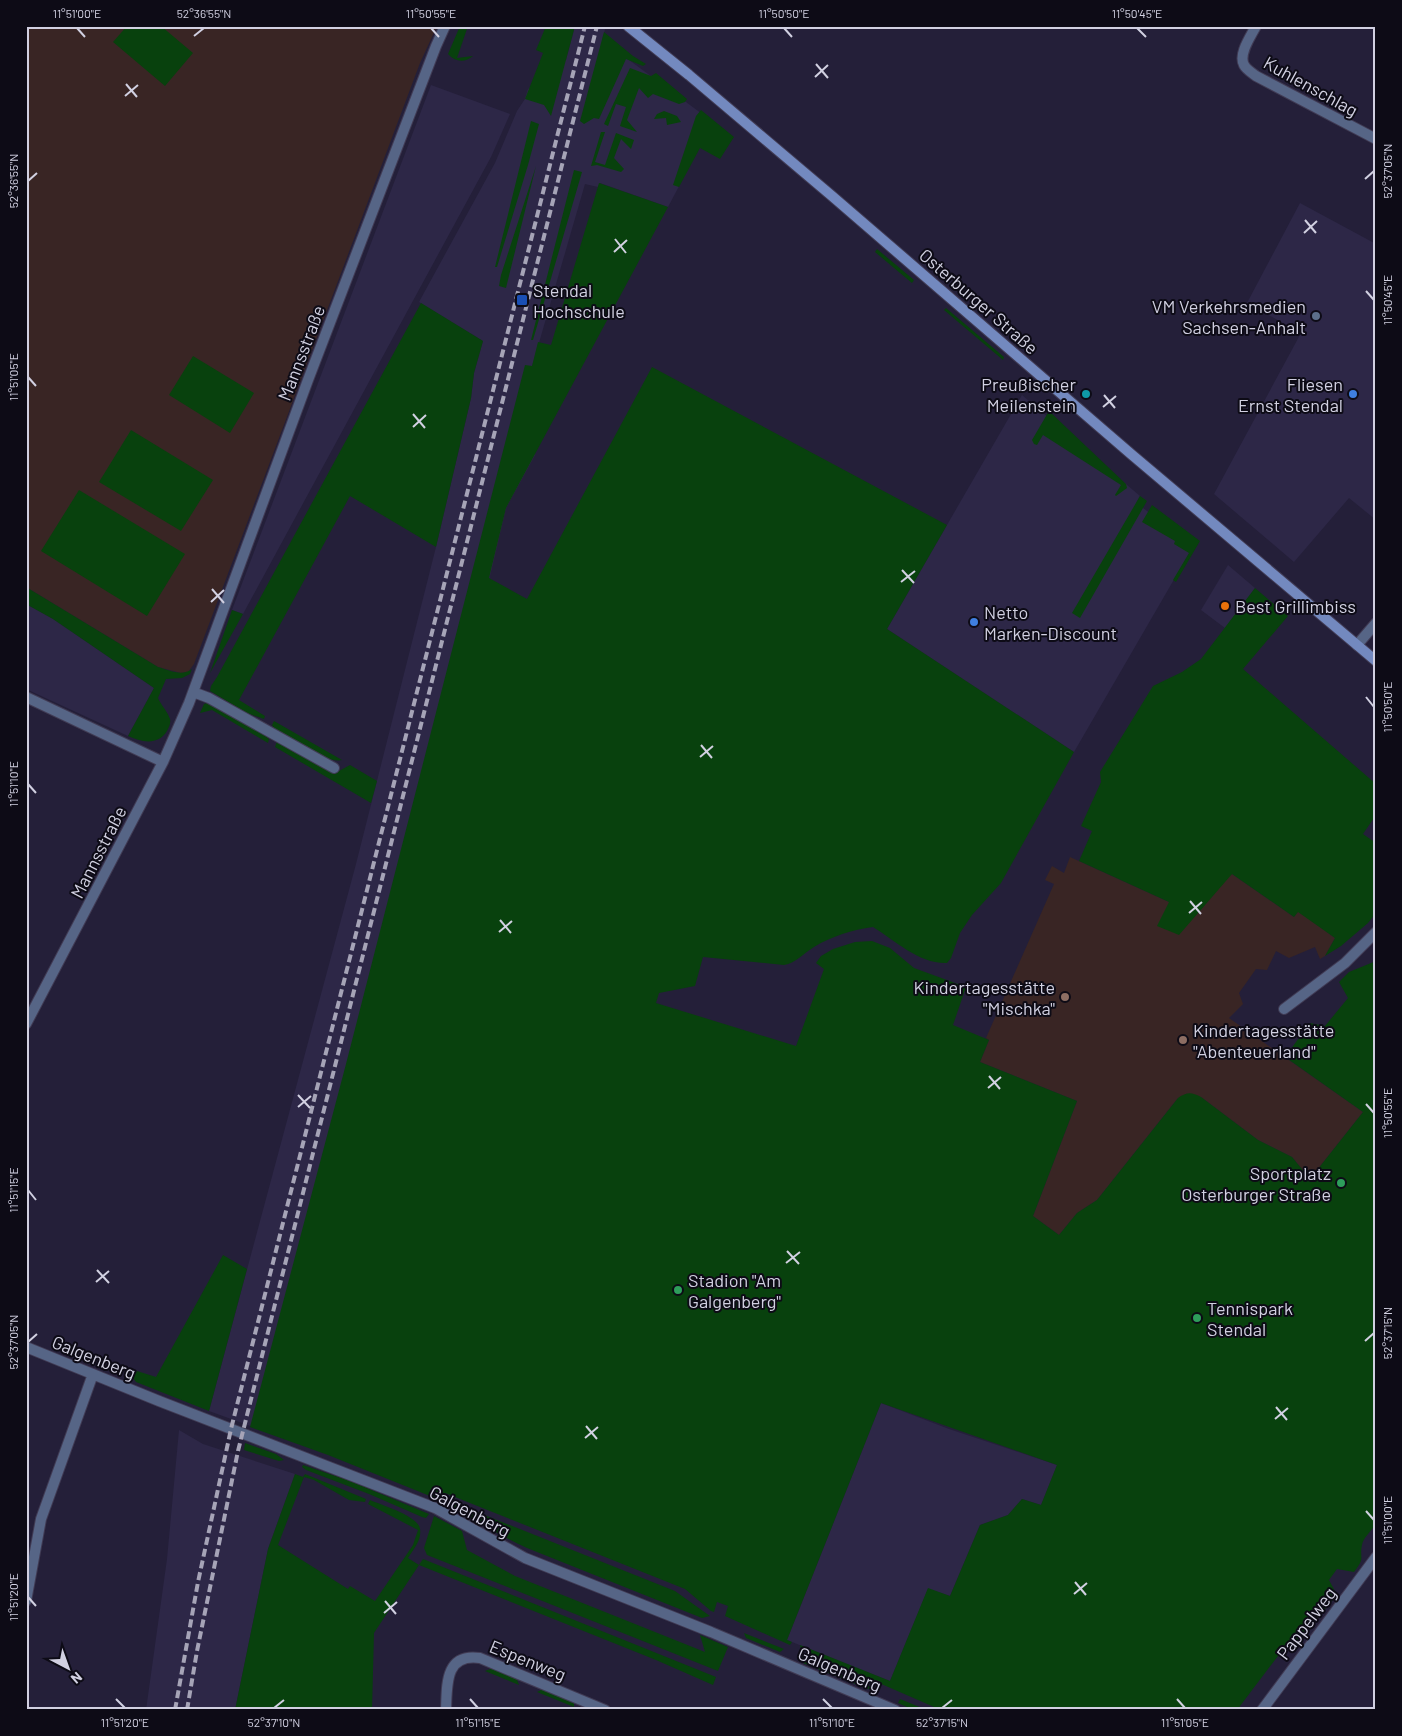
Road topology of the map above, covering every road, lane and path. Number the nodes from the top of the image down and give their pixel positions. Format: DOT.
graph roads {
  1 [pos="444,26"];
  2 [pos="628,26"];
  3 [pos="1256,26"];
  4 [pos="1376,139"];
  5 [pos="1376,623"];
  6 [pos="1357,645"];
  7 [pos="1376,661"];
  8 [pos="193,692"];
  9 [pos="26,697"];
  10 [pos="162,762"];
  11 [pos="334,768"];
  12 [pos="1376,932"];
  13 [pos="1284,1009"];
  14 [pos="26,1024"];
  15 [pos="26,1347"];
  16 [pos="92,1374"];
  17 [pos="1376,1557"];
  18 [pos="26,1601"];
  19 [pos="446,1710"];
  20 [pos="605,1710"];
  21 [pos="896,1710"];
  22 [pos="1262,1710"];
  1 -- 8 [label="street, Mannsstraße"];
  2 -- 6 [label="street, Osterburger Straße"];
  3 -- 4 [label="street, Kuhlenschlag"];
  5 -- 6 [label="street"];
  6 -- 7 [label="street, Osterburger Straße"];
  8 -- 10 [label="street, Mannsstraße"];
  8 -- 11 [label="street"];
  9 -- 10 [label="street"];
  10 -- 14 [label="street, Mannsstraße"];
  12 -- 13 [label="street"];
  15 -- 16 [label="street, Galgenberg"];
  16 -- 18 [label="street"];
  16 -- 21 [label="street, Galgenberg"];
  17 -- 22 [label="street, Pappelweg"];
  19 -- 20 [label="street, Espenweg"];
}
